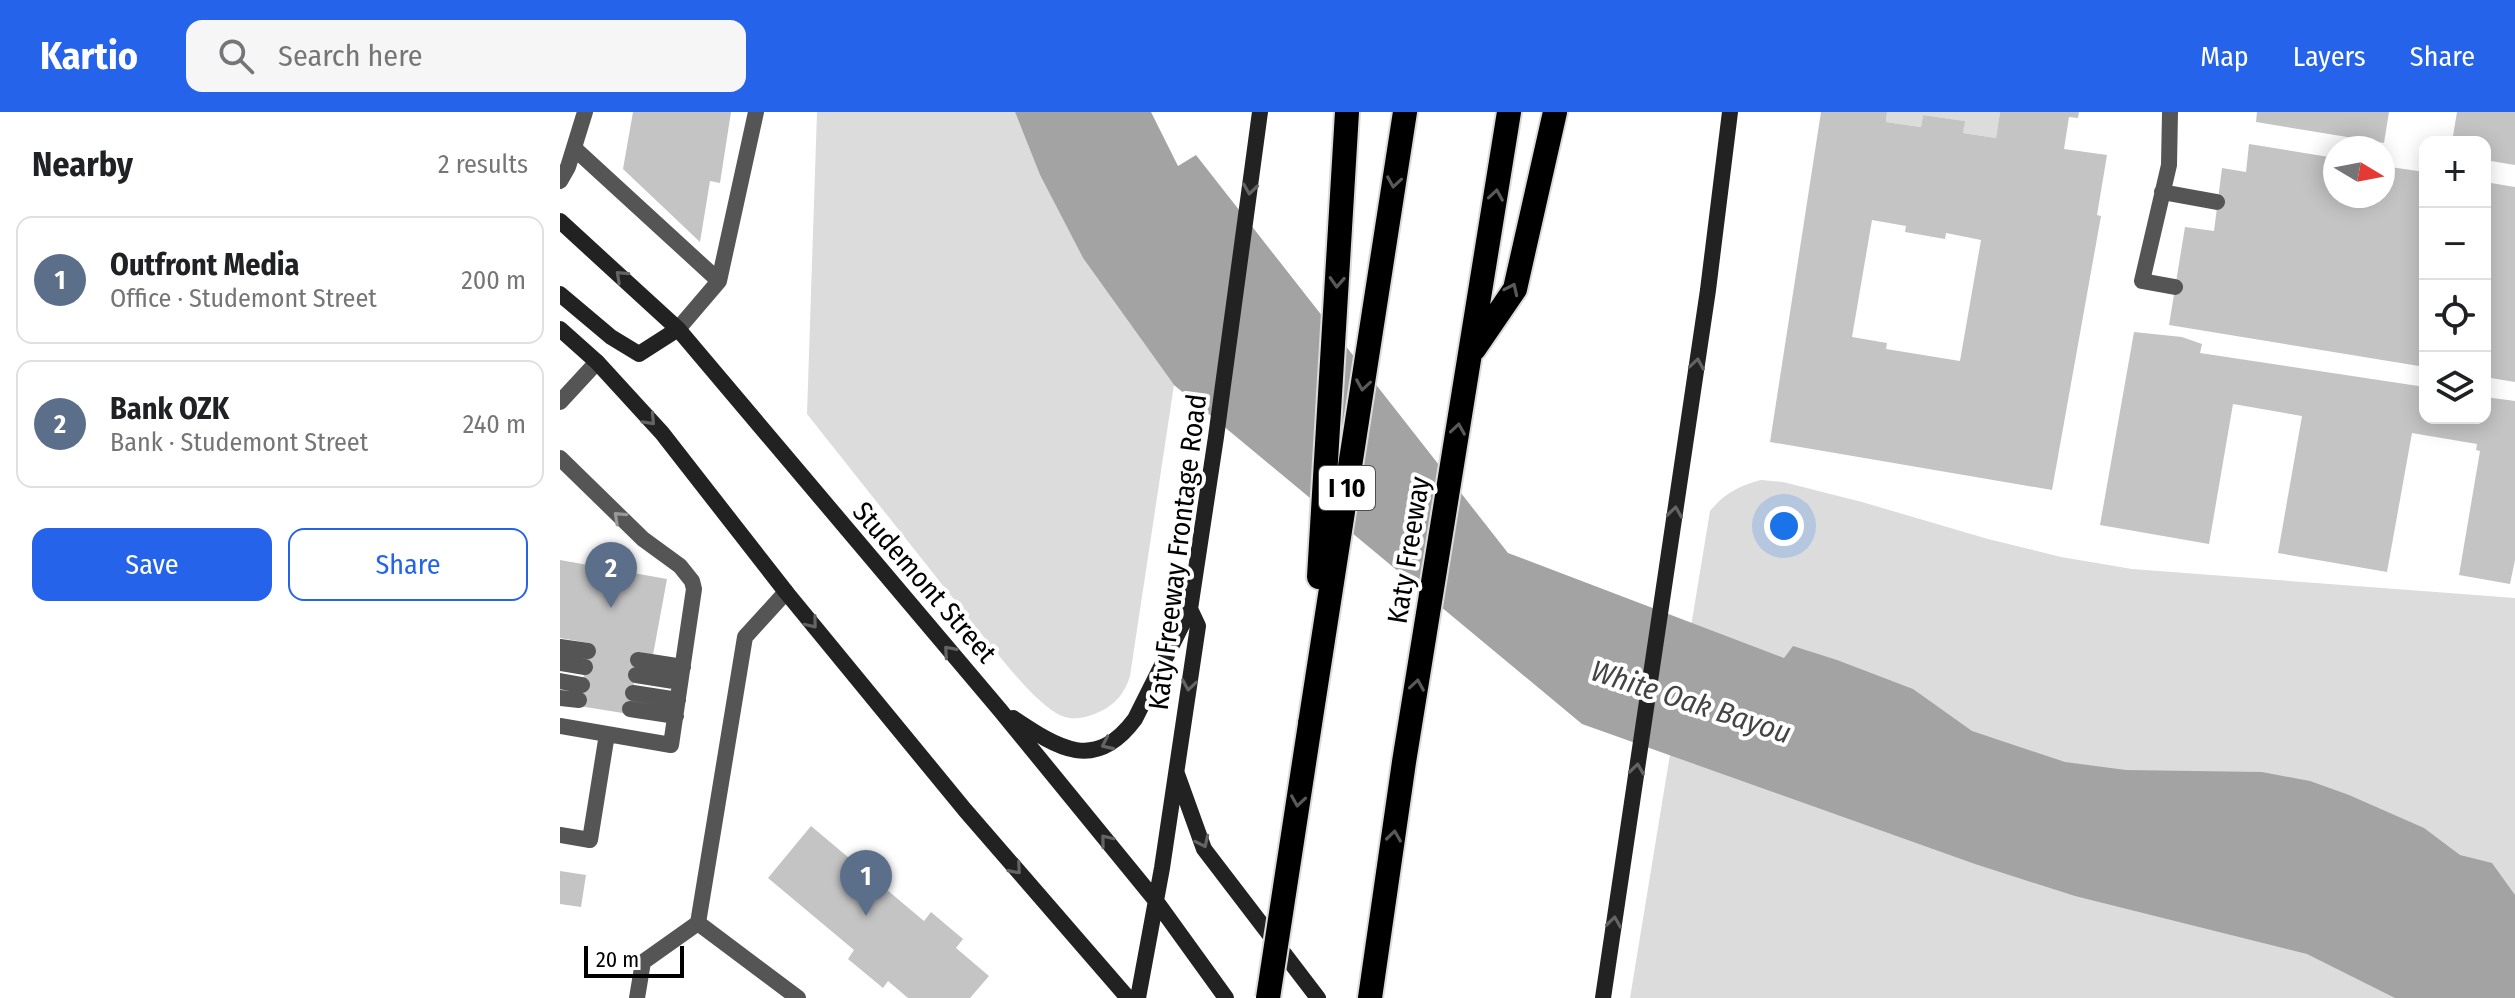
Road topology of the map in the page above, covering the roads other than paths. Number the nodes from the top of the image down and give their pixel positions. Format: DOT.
graph roads {
  1 [pos="585,112"];
  2 [pos="756,112"];
  3 [pos="1260,112"];
  4 [pos="1347,112"];
  5 [pos="1405,112"];
  6 [pos="1509,112"];
  7 [pos="1555,112"];
  8 [pos="1730,112"];
  9 [pos="2170,112"];
  10 [pos="575,149"];
  11 [pos="560,181"];
  12 [pos="2162,192"];
  13 [pos="2217,202"];
  14 [pos="560,221"];
  15 [pos="719,281"];
  16 [pos="2175,287"];
  17 [pos="560,294"];
  18 [pos="560,329"];
  19 [pos="678,329"];
  20 [pos="1470,354"];
  21 [pos="597,362"];
  22 [pos="560,402"];
  23 [pos="560,458"];
  24 [pos="786,592"];
  25 [pos="1190,609"];
  26 [pos="560,647"];
  27 [pos="560,663"];
  28 [pos="637,668"];
  29 [pos="682,674"];
  30 [pos="560,681"];
  31 [pos="560,698"];
  32 [pos="632,701"];
  33 [pos="677,708"];
  34 [pos="1000,710"];
  35 [pos="1310,724"];
  36 [pos="560,726"];
  37 [pos="607,734"];
  38 [pos="1175,769"];
  39 [pos="560,835"];
  40 [pos="1156,901"];
  41 [pos="698,923"];
  42 [pos="637,998"];
  43 [pos="798,998"];
  44 [pos="1128,998"];
  45 [pos="1138,998"];
  46 [pos="1226,998"];
  47 [pos="1268,998"];
  48 [pos="1318,998"];
  49 [pos="1370,998"];
  50 [pos="1603,998"];
  1 -- 10 [label="lane"];
  2 -- 15 [label="lane"];
  3 -- 25 [label="main road, Katy Freeway Frontage Road, one-way"];
  4 -- 35 [label="highway, one-way"];
  5 -- 35 [label="highway, I 10, one-way"];
  20 -- 6 [label="highway, Katy Freeway, one-way"];
  20 -- 7 [label="highway, one-way"];
  50 -- 8 [label="main road, one-way"];
  9 -- 12 [label="lane"];
  10 -- 11 [label="lane"];
  10 -- 15 [label="lane"];
  12 -- 13 [label="lane"];
  12 -- 16 [label="lane"];
  19 -- 14 [label="main road, Studemont Street, one-way"];
  15 -- 19 [label="lane"];
  17 -- 19 [label="main road"];
  18 -- 21 [label="main road"];
  34 -- 19 [label="main road, Studemont Street, one-way"];
  49 -- 20 [label="highway, Katy Freeway, one-way"];
  21 -- 22 [label="lane"];
  21 -- 24 [label="main road, one-way"];
  29 -- 23 [label="lane, one-way"];
  24 -- 41 [label="lane"];
  24 -- 44 [label="main road, one-way"];
  25 -- 34 [label="main road, one-way"];
  25 -- 38 [label="main road, Katy Freeway Frontage Road, one-way"];
  26 -- 27 [label="lane"];
  28 -- 29 [label="lane"];
  29 -- 33 [label="lane"];
  30 -- 31 [label="lane"];
  32 -- 33 [label="lane"];
  33 -- 37 [label="lane"];
  40 -- 34 [label="main road, Studemont Street, one-way"];
  35 -- 47 [label="highway, I 10, one-way, bridge"];
  36 -- 37 [label="lane"];
  37 -- 39 [label="lane"];
  38 -- 40 [label="main road, Katy Freeway Frontage Road"];
  38 -- 48 [label="main road, one-way"];
  40 -- 45 [label="main road, Katy Freeway Frontage Road"];
  40 -- 46 [label="main road, Studemont Street"];
  41 -- 42 [label="lane"];
  41 -- 43 [label="lane"];
}
